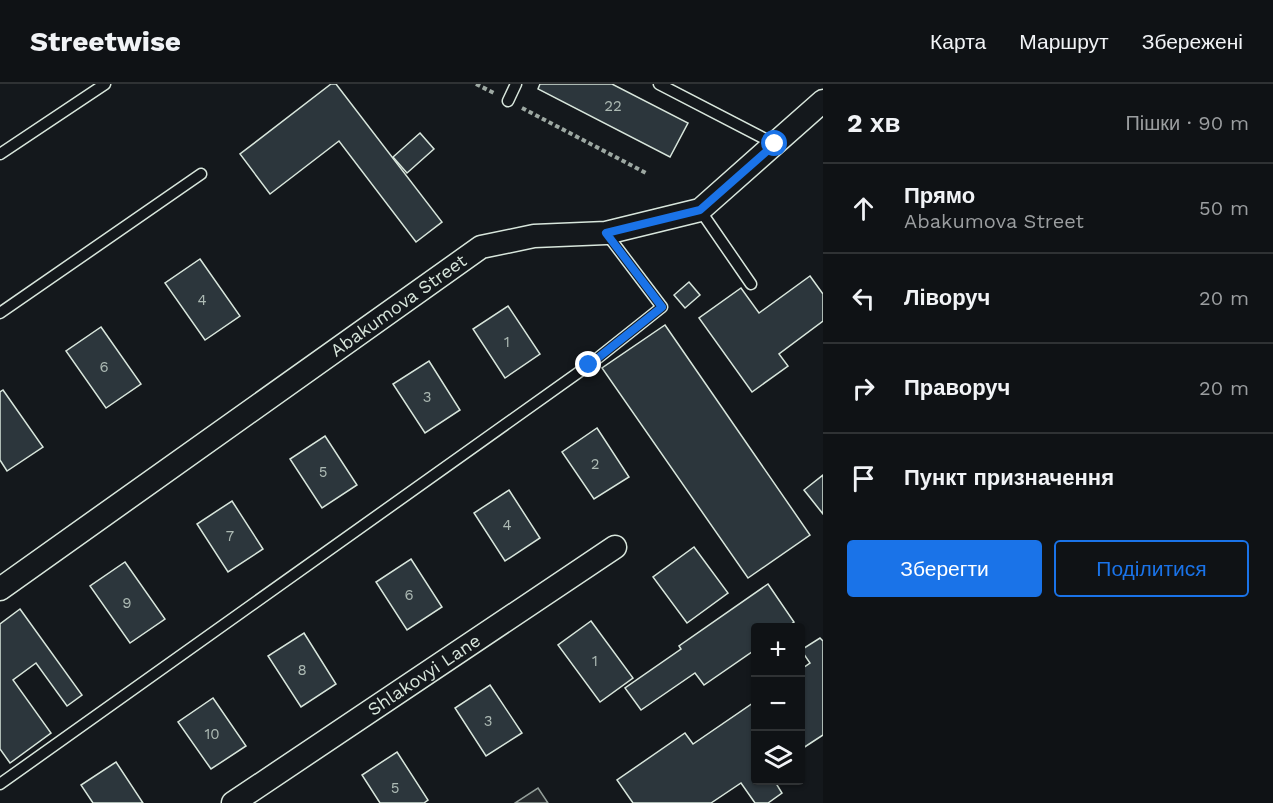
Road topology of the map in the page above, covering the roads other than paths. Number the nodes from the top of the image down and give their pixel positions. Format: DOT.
graph roads {
  1 [pos="105,84"];
  2 [pos="516,84"];
  3 [pos="659,84"];
  4 [pos="508,101"];
  5 [pos="823,101"];
  6 [pos="775,144"];
  7 [pos="0,154"];
  8 [pos="201,174"];
  9 [pos="700,210"];
  10 [pos="606,233"];
  11 [pos="751,284"];
  12 [pos="0,313"];
  13 [pos="615,547"];
  14 [pos="0,589"];
  15 [pos="0,784"];
  16 [pos="233,803"];
  1 -- 7 [label="lane"];
  2 -- 4 [label="lane"];
  3 -- 6 [label="lane"];
  5 -- 6 [label="street, Abakumova Street"];
  6 -- 9 [label="street, Abakumova Street"];
  8 -- 12 [label="lane"];
  9 -- 10 [label="street, Abakumova Street"];
  9 -- 11 [label="lane"];
  10 -- 14 [label="street, Abakumova Street"];
  10 -- 15 [label="lane"];
  13 -- 16 [label="street, Shlakovyi Lane"];
}
